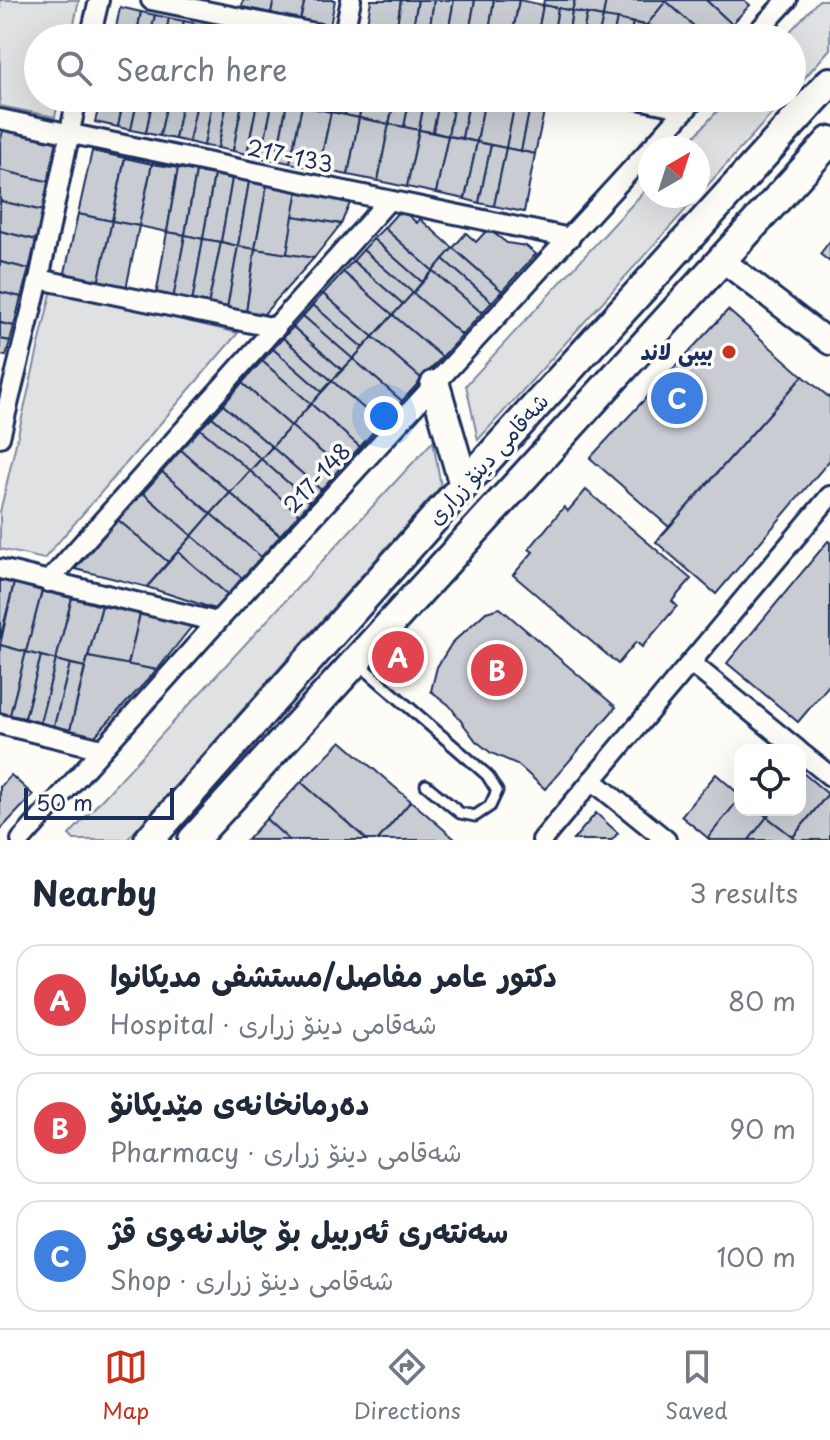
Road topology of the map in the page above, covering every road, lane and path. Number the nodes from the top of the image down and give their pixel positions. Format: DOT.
graph roads {
  1 [pos="99,0"];
  2 [pos="151,0"];
  3 [pos="351,0"];
  4 [pos="787,0"];
  5 [pos="93,24"];
  6 [pos="272,24"];
  7 [pos="345,24"];
  8 [pos="765,24"];
  9 [pos="830,82"];
  10 [pos="806,108"];
  11 [pos="74,112"];
  12 [pos="684,112"];
  13 [pos="803,112"];
  14 [pos="0,119"];
  15 [pos="69,134"];
  16 [pos="663,136"];
  17 [pos="830,141"];
  18 [pos="638,163"];
  19 [pos="388,201"];
  20 [pos="570,238"];
  21 [pos="722,260"];
  22 [pos="39,279"];
  23 [pos="276,328"];
  24 [pos="830,343"];
  25 [pos="435,385"];
  26 [pos="0,437"];
  27 [pos="464,485"];
  28 [pos="830,496"];
  29 [pos="0,569"];
  30 [pos="48,582"];
  31 [pos="217,622"];
  32 [pos="356,661"];
  33 [pos="691,663"];
  34 [pos="0,724"];
  35 [pos="790,744"];
  36 [pos="102,749"];
  37 [pos="806,755"];
  38 [pos="826,765"];
  39 [pos="592,780"];
  40 [pos="426,785"];
  41 [pos="21,840"];
  42 [pos="149,840"];
  43 [pos="193,840"];
  44 [pos="542,840"];
  45 [pos="666,840"];
  1 -- 5 [label="street"];
  2 -- 6 [label="street"];
  3 -- 7 [label="street"];
  4 -- 8 [label="street"];
  9 -- 10 [label="main road, شەقامی دینۆ زراری"];
  11 -- 15 [label="street"];
  12 -- 16 [label="street, 217-148"];
  13 -- 27 [label="main road, شەقامی دینۆ زراری"];
  14 -- 15 [label="street, 217-133"];
  15 -- 19 [label="street, 217-133"];
  15 -- 22 [label="street"];
  17 -- 21 [label="main road, شەقامی دینۆ زراری"];
  18 -- 20 [label="street, 217-148"];
  19 -- 20 [label="street, 217-133"];
  19 -- 23 [label="street"];
  20 -- 25 [label="street, 217-148"];
  21 -- 24 [label="street"];
  21 -- 32 [label="main road, شەقامی دینۆ زراری"];
  22 -- 23 [label="street"];
  22 -- 26 [label="street"];
  23 -- 30 [label="street"];
  25 -- 27 [label="main road"];
  25 -- 31 [label="street, 217-148"];
  27 -- 42 [label="main road, شەقامی دینۆ زراری"];
  28 -- 33 [label="street"];
  29 -- 30 [label="street"];
  30 -- 31 [label="street"];
  31 -- 36 [label="street, 217-148"];
  32 -- 40 [label="lane"];
  32 -- 43 [label="main road, شەقامی دینۆ زراری"];
  33 -- 35 [label="street"];
  33 -- 39 [label="street"];
  34 -- 36 [label="street"];
  36 -- 41 [label="street, 217-148"];
  37 -- 38 [label="street"];
  39 -- 44 [label="street"];
  39 -- 45 [label="street"];
}
